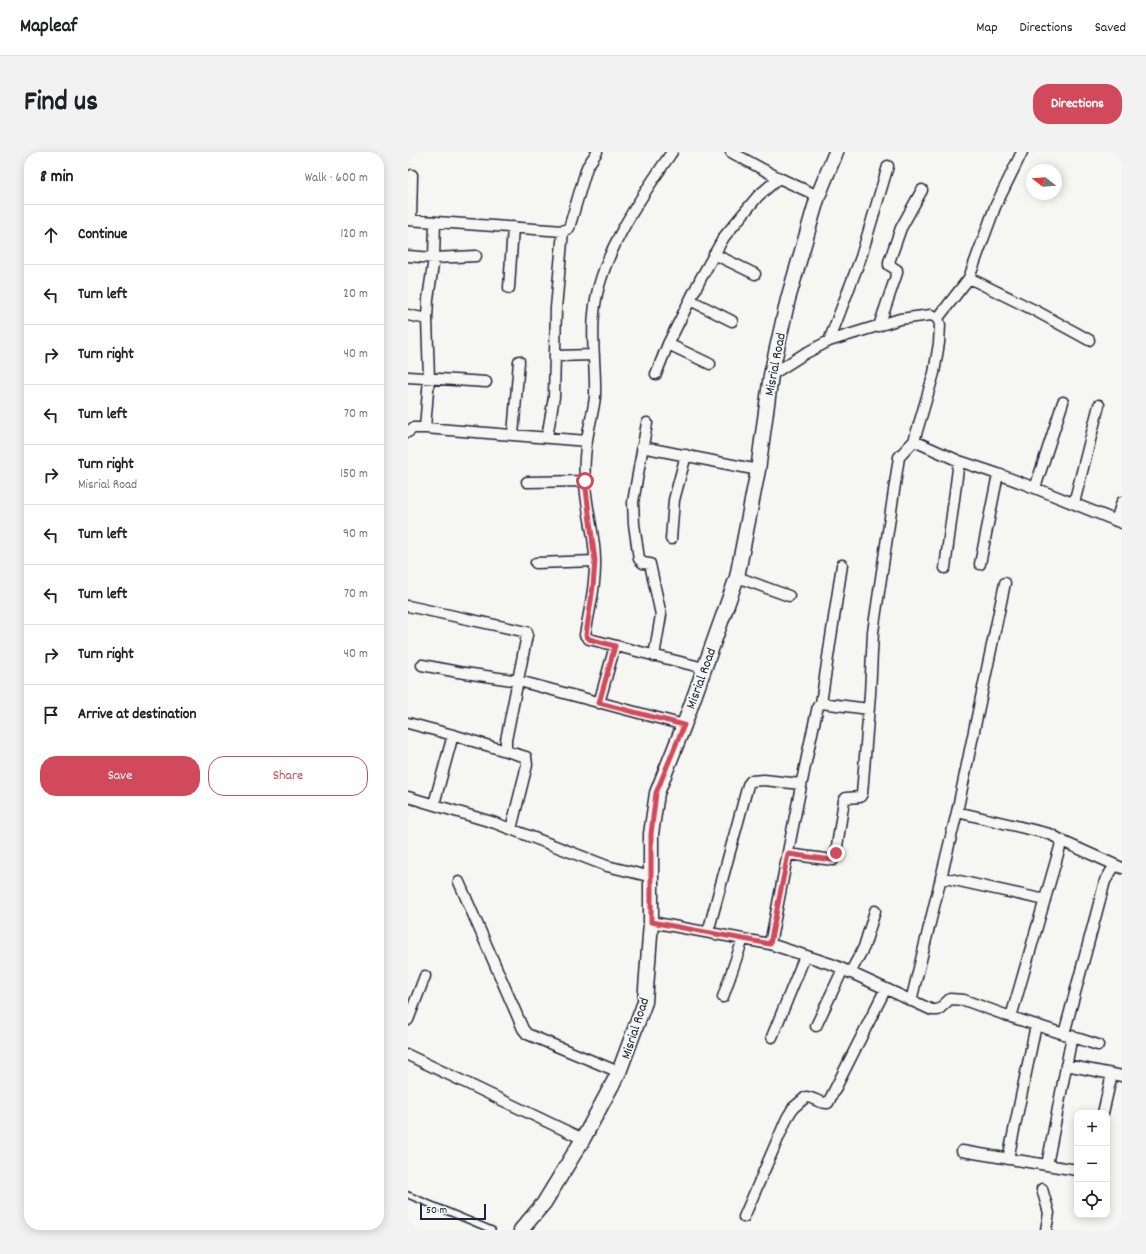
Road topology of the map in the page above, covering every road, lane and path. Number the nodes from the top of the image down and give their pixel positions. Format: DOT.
graph roads {
  1 [pos="597,152"];
  2 [pos="672,152"];
  3 [pos="836,152"];
  4 [pos="1022,152"];
  5 [pos="735,153"];
  6 [pos="888,166"];
  7 [pos="412,175"];
  8 [pos="779,178"];
  9 [pos="922,190"];
  10 [pos="818,196"];
  11 [pos="410,220"];
  12 [pos="435,222"];
  13 [pos="513,227"];
  14 [pos="563,231"];
  15 [pos="714,254"];
  16 [pos="408,256"];
  17 [pos="476,256"];
  18 [pos="434,258"];
  19 [pos="755,274"];
  20 [pos="969,278"];
  21 [pos="509,288"];
  22 [pos="690,300"];
  23 [pos="408,315"];
  24 [pos="938,318"];
  25 [pos="427,319"];
  26 [pos="732,321"];
  27 [pos="879,326"];
  28 [pos="1089,340"];
  29 [pos="829,341"];
  30 [pos="668,344"];
  31 [pos="594,355"];
  32 [pos="554,356"];
  33 [pos="519,361"];
  34 [pos="710,364"];
  35 [pos="656,374"];
  36 [pos="771,375"];
  37 [pos="408,376"];
  38 [pos="429,378"];
  39 [pos="486,382"];
  40 [pos="1063,402"];
  41 [pos="1099,405"];
  42 [pos="647,423"];
  43 [pos="425,428"];
  44 [pos="408,432"];
  45 [pos="513,435"];
  46 [pos="547,437"];
  47 [pos="587,441"];
  48 [pos="914,441"];
  49 [pos="642,446"];
  50 [pos="686,456"];
  51 [pos="959,461"];
  52 [pos="758,470"];
  53 [pos="998,474"];
  54 [pos="585,481"];
  55 [pos="527,482"];
  56 [pos="1035,488"];
  57 [pos="1122,502"];
  58 [pos="1074,503"];
  59 [pos="1119,522"];
  60 [pos="671,539"];
  61 [pos="595,561"];
  62 [pos="536,563"];
  63 [pos="980,564"];
  64 [pos="842,565"];
  65 [pos="945,568"];
  66 [pos="738,577"];
  67 [pos="1004,583"];
  68 [pos="789,596"];
  69 [pos="408,606"];
  70 [pos="615,646"];
  71 [pos="654,656"];
  72 [pos="422,665"];
  73 [pos="704,668"];
  74 [pos="519,681"];
  75 [pos="599,703"];
  76 [pos="821,703"];
  77 [pos="869,709"];
  78 [pos="408,723"];
  79 [pos="684,725"];
  80 [pos="453,735"];
  81 [pos="506,751"];
  82 [pos="801,784"];
  83 [pos="408,797"];
  84 [pos="434,804"];
  85 [pos="957,812"];
  86 [pos="511,829"];
  87 [pos="1062,840"];
  88 [pos="788,854"];
  89 [pos="1118,866"];
  90 [pos="942,876"];
  91 [pos="652,877"];
  92 [pos="459,882"];
  93 [pos="1045,900"];
  94 [pos="875,911"];
  95 [pos="651,922"];
  96 [pos="708,932"];
  97 [pos="743,939"];
  98 [pos="770,944"];
  99 [pos="805,956"];
  100 [pos="847,971"];
  101 [pos="425,976"];
  102 [pos="885,990"];
  103 [pos="724,997"];
  104 [pos="911,1001"];
  105 [pos="1012,1017"];
  106 [pos="408,1020"];
  107 [pos="1036,1025"];
  108 [pos="816,1026"];
  109 [pos="1068,1035"];
  110 [pos="772,1037"];
  111 [pos="1098,1045"];
  112 [pos="408,1055"];
  113 [pos="1066,1065"];
  114 [pos="620,1072"];
  115 [pos="1119,1073"];
  116 [pos="1104,1110"];
  117 [pos="583,1139"];
  118 [pos="962,1152"];
  119 [pos="1008,1159"];
  120 [pos="1047,1165"];
  121 [pos="1074,1170"];
  122 [pos="1042,1189"];
  123 [pos="408,1194"];
  124 [pos="744,1217"];
  125 [pos="492,1230"];
  126 [pos="521,1230"];
  127 [pos="1046,1230"];
  1 -- 14 [label="street"];
  2 -- 31 [label="street"];
  3 -- 10 [label="main road, Misrial Road"];
  4 -- 20 [label="street"];
  5 -- 8 [label="street"];
  6 -- 29 [label="street"];
  7 -- 11 [label="street"];
  8 -- 10 [label="street"];
  8 -- 15 [label="street"];
  9 -- 27 [label="street"];
  10 -- 36 [label="main road, Misrial Road"];
  11 -- 12 [label="street"];
  12 -- 13 [label="street"];
  12 -- 18 [label="street"];
  13 -- 14 [label="street"];
  13 -- 21 [label="street"];
  14 -- 32 [label="street"];
  15 -- 19 [label="street"];
  15 -- 22 [label="street"];
  16 -- 18 [label="street"];
  17 -- 18 [label="street"];
  18 -- 25 [label="street"];
  20 -- 24 [label="street"];
  20 -- 28 [label="street"];
  22 -- 26 [label="street"];
  22 -- 30 [label="street"];
  23 -- 25 [label="street"];
  24 -- 27 [label="street"];
  24 -- 48 [label="street"];
  25 -- 38 [label="street"];
  27 -- 29 [label="street"];
  29 -- 36 [label="street"];
  30 -- 34 [label="street"];
  30 -- 35 [label="street"];
  31 -- 32 [label="street"];
  31 -- 47 [label="street"];
  32 -- 46 [label="street"];
  33 -- 45 [label="street"];
  36 -- 52 [label="main road, Misrial Road"];
  37 -- 38 [label="street"];
  38 -- 39 [label="street"];
  38 -- 43 [label="street"];
  40 -- 56 [label="street"];
  41 -- 58 [label="street"];
  42 -- 49 [label="street"];
  43 -- 44 [label="street"];
  43 -- 45 [label="street"];
  45 -- 46 [label="street"];
  46 -- 47 [label="street"];
  47 -- 54 [label="street"];
  48 -- 51 [label="street"];
  48 -- 77 [label="street"];
  49 -- 50 [label="street"];
  49 -- 71 [label="street"];
  50 -- 52 [label="street"];
  50 -- 60 [label="street"];
  51 -- 53 [label="street"];
  51 -- 65 [label="street"];
  52 -- 66 [label="main road, Misrial Road"];
  53 -- 56 [label="street"];
  53 -- 63 [label="street"];
  54 -- 55 [label="street"];
  54 -- 61 [label="street"];
  56 -- 58 [label="street"];
  57 -- 59 [label="street"];
  58 -- 59 [label="street"];
  61 -- 62 [label="street"];
  61 -- 70 [label="street"];
  64 -- 76 [label="street"];
  66 -- 68 [label="street"];
  66 -- 73 [label="main road, Misrial Road"];
  67 -- 85 [label="street"];
  69 -- 74 [label="street"];
  70 -- 71 [label="street"];
  70 -- 75 [label="street"];
  71 -- 73 [label="street"];
  72 -- 74 [label="street"];
  73 -- 79 [label="main road, Misrial Road"];
  74 -- 75 [label="street"];
  74 -- 81 [label="street"];
  75 -- 79 [label="street"];
  76 -- 77 [label="street"];
  76 -- 82 [label="street"];
  77 -- 88 [label="street"];
  78 -- 80 [label="street"];
  79 -- 91 [label="main road, Misrial Road"];
  80 -- 81 [label="street"];
  80 -- 84 [label="street"];
  81 -- 86 [label="street"];
  82 -- 88 [label="street"];
  82 -- 96 [label="street"];
  83 -- 84 [label="street"];
  84 -- 86 [label="street"];
  85 -- 87 [label="street"];
  85 -- 90 [label="street"];
  86 -- 91 [label="street"];
  87 -- 89 [label="street"];
  87 -- 93 [label="street"];
  88 -- 98 [label="street"];
  89 -- 109 [label="street"];
  90 -- 93 [label="street"];
  90 -- 104 [label="street"];
  91 -- 95 [label="main road, Misrial Road"];
  92 -- 114 [label="street"];
  93 -- 105 [label="street"];
  94 -- 100 [label="street"];
  95 -- 96 [label="street"];
  95 -- 114 [label="main road, Misrial Road"];
  96 -- 97 [label="street"];
  97 -- 98 [label="street"];
  97 -- 103 [label="street"];
  98 -- 99 [label="street"];
  99 -- 100 [label="street"];
  99 -- 110 [label="street"];
  100 -- 102 [label="street"];
  100 -- 108 [label="street"];
  101 -- 106 [label="street"];
  102 -- 104 [label="street"];
  102 -- 124 [label="street"];
  104 -- 105 [label="street"];
  105 -- 107 [label="street"];
  107 -- 109 [label="street"];
  107 -- 119 [label="street"];
  109 -- 111 [label="street"];
  109 -- 113 [label="street"];
  112 -- 117 [label="street"];
  113 -- 115 [label="street"];
  113 -- 120 [label="street"];
  114 -- 117 [label="main road, Misrial Road"];
  115 -- 116 [label="street"];
  117 -- 126 [label="main road, Misrial Road"];
  118 -- 119 [label="street"];
  119 -- 120 [label="street"];
  120 -- 121 [label="street"];
  122 -- 127 [label="street"];
  123 -- 125 [label="lane"];
}
